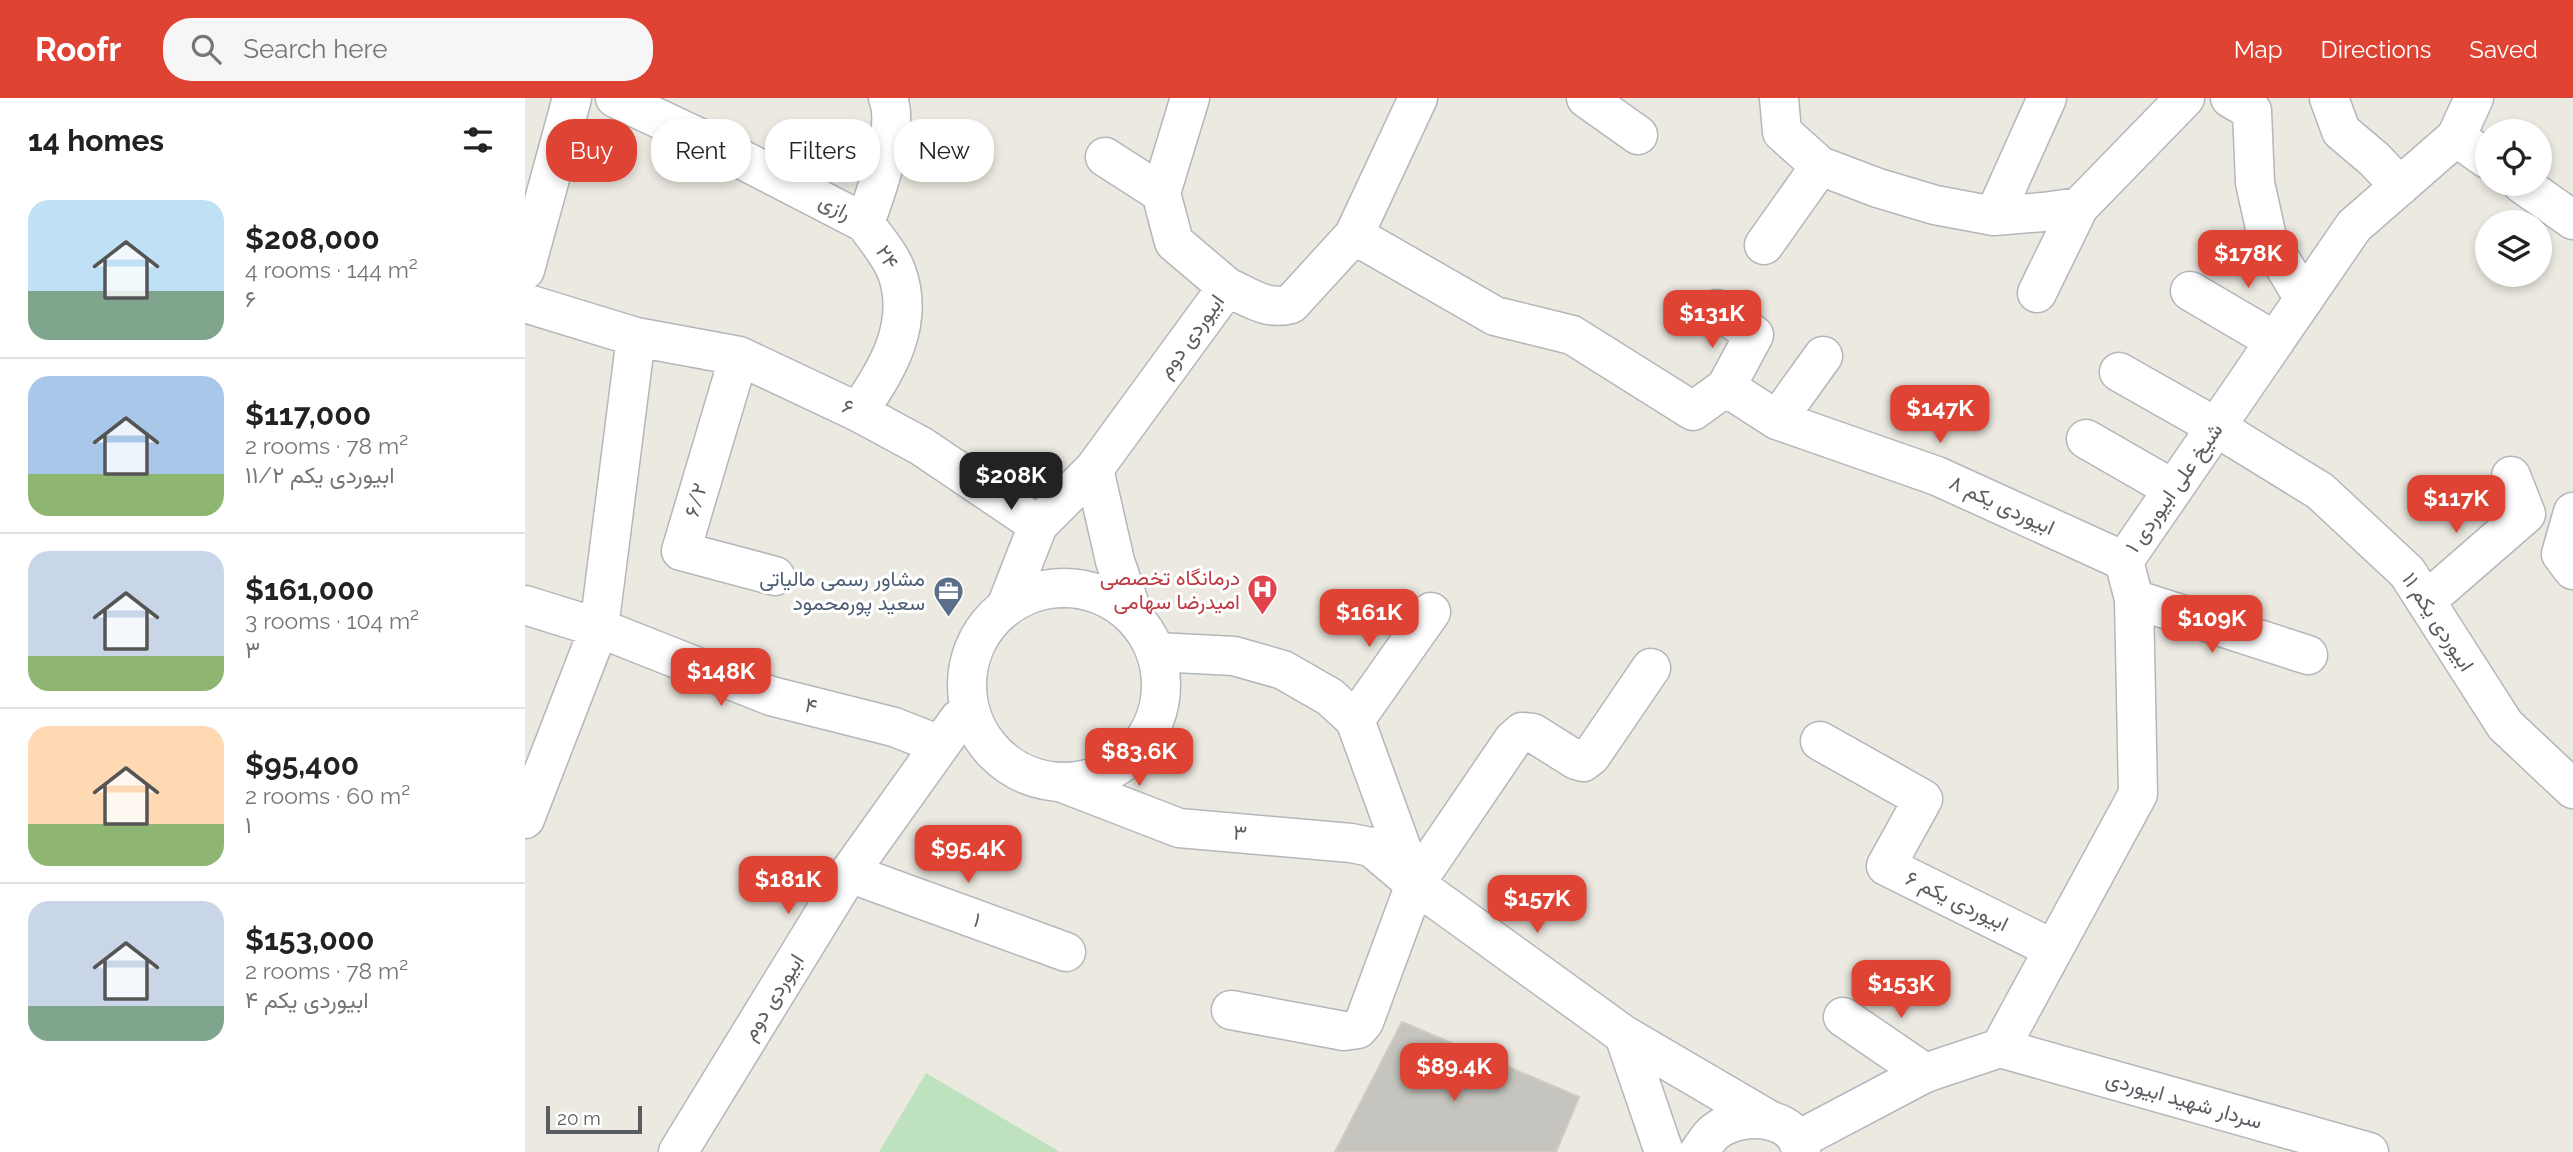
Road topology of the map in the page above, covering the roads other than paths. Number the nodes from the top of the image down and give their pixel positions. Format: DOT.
graph roads {
  1 [pos="572,98"];
  2 [pos="615,98"];
  3 [pos="888,98"];
  4 [pos="1190,98"];
  5 [pos="1418,98"];
  6 [pos="1586,98"];
  7 [pos="1779,98"];
  8 [pos="2047,98"];
  9 [pos="2185,98"];
  10 [pos="2230,98"];
  11 [pos="2329,98"];
  12 [pos="2474,98"];
  13 [pos="1637,135"];
  14 [pos="2456,137"];
  15 [pos="2475,150"];
  16 [pos="1105,157"];
  17 [pos="1820,166"];
  18 [pos="2400,187"];
  19 [pos="1161,194"];
  20 [pos="2539,196"];
  21 [pos="2079,207"];
  22 [pos="1993,216"];
  23 [pos="2573,220"];
  24 [pos="865,223"];
  25 [pos="1355,235"];
  26 [pos="1763,245"];
  27 [pos="525,270"];
  28 [pos="1227,287"];
  29 [pos="2190,291"];
  30 [pos="2037,293"];
  31 [pos="2304,299"];
  32 [pos="525,303"];
  33 [pos="1717,309"];
  34 [pos="636,337"];
  35 [pos="2275,341"];
  36 [pos="739,355"];
  37 [pos="1823,355"];
  38 [pos="2119,372"];
  39 [pos="1726,387"];
  40 [pos="858,412"];
  41 [pos="1777,420"];
  42 [pos="2216,427"];
  43 [pos="2086,439"];
  44 [pos="1094,468"];
  45 [pos="2511,476"];
  46 [pos="2173,489"];
  47 [pos="2573,512"];
  48 [pos="1038,524"];
  49 [pos="2124,561"];
  50 [pos="2573,570"];
  51 [pos="775,576"];
  52 [pos="2134,599"];
  53 [pos="2426,601"];
  54 [pos="525,605"];
  55 [pos="1006,607"];
  56 [pos="1431,612"];
  57 [pos="1134,617"];
  58 [pos="599,628"];
  59 [pos="1156,652"];
  60 [pos="2308,655"];
  61 [pos="1651,668"];
  62 [pos="1355,720"];
  63 [pos="956,724"];
  64 [pos="1821,741"];
  65 [pos="1060,782"];
  66 [pos="2573,789"];
  67 [pos="525,819"];
  68 [pos="849,873"];
  69 [pos="1415,884"];
  70 [pos="2053,949"];
  71 [pos="1066,953"];
  72 [pos="1231,1010"];
  73 [pos="1843,1017"];
  74 [pos="1624,1035"];
  75 [pos="2000,1048"];
  76 [pos="1925,1073"];
  77 [pos="1790,1137"];
  78 [pos="678,1152"];
  79 [pos="1664,1152"];
  80 [pos="1699,1152"];
  81 [pos="2369,1152"];
  1 -- 27 [label="street"];
  2 -- 24 [label="street, رازی"];
  3 -- 24 [label="street, ۲۴"];
  4 -- 19 [label="street"];
  5 -- 25 [label="street, ابیوردی دوم"];
  6 -- 13 [label="street"];
  7 -- 17 [label="street"];
  8 -- 22 [label="street"];
  9 -- 21 [label="street"];
  10 -- 31 [label="street"];
  11 -- 18 [label="street"];
  12 -- 14 [label="street, شیخ علی ابیوردی ۱"];
  14 -- 15 [label="street"];
  14 -- 18 [label="street, شیخ علی ابیوردی ۱"];
  16 -- 19 [label="street"];
  17 -- 22 [label="street"];
  17 -- 26 [label="street"];
  18 -- 31 [label="street, شیخ علی ابیوردی ۱"];
  19 -- 28 [label="street"];
  20 -- 23 [label="street"];
  21 -- 22 [label="street"];
  21 -- 30 [label="street"];
  24 -- 40 [label="street, ۲۴"];
  25 -- 28 [label="street, ابیوردی دوم"];
  25 -- 39 [label="street"];
  28 -- 44 [label="street, ابیوردی دوم"];
  29 -- 35 [label="street"];
  31 -- 35 [label="street, شیخ علی ابیوردی ۱"];
  32 -- 34 [label="street, ۶"];
  33 -- 39 [label="street"];
  34 -- 36 [label="street, ۶"];
  34 -- 58 [label="street"];
  35 -- 42 [label="street, شیخ علی ابیوردی ۱"];
  36 -- 40 [label="street, ۶"];
  36 -- 51 [label="street, ۶/۲"];
  37 -- 41 [label="street"];
  38 -- 42 [label="street, ۱۱ ابیوردی یکم"];
  39 -- 41 [label="street, ۸ ابیوردی یکم"];
  40 -- 48 [label="street, ۶"];
  41 -- 49 [label="street, ۸ ابیوردی یکم"];
  42 -- 46 [label="street, شیخ علی ابیوردی ۱"];
  42 -- 53 [label="street, ۱۱ ابیوردی یکم"];
  43 -- 46 [label="street"];
  44 -- 48 [label="street, ابیوردی دوم"];
  44 -- 57 [label="street"];
  45 -- 53 [label="street"];
  46 -- 49 [label="street, شیخ علی ابیوردی ۱"];
  47 -- 50 [label="street"];
  48 -- 55 [label="street, ابیوردی دوم"];
  49 -- 52 [label="street, شیخ علی ابیوردی ۱"];
  52 -- 60 [label="street"];
  52 -- 70 [label="street, شیخ علی ابیوردی ۱"];
  53 -- 66 [label="street, ۱۱ ابیوردی یکم"];
  54 -- 58 [label="street, ۴"];
  55 -- 57 [label="street"];
  55 -- 63 [label="street"];
  56 -- 62 [label="street"];
  57 -- 59 [label="street"];
  58 -- 63 [label="street, ۴"];
  58 -- 67 [label="street"];
  59 -- 62 [label="street"];
  59 -- 65 [label="street"];
  61 -- 69 [label="street"];
  62 -- 69 [label="street"];
  63 -- 65 [label="street"];
  63 -- 68 [label="street, ابیوردی دوم"];
  64 -- 70 [label="street, ۶ ابیوردی یکم"];
  65 -- 69 [label="street, ۳"];
  68 -- 71 [label="street, ۱"];
  68 -- 78 [label="street, ابیوردی دوم"];
  69 -- 72 [label="street"];
  69 -- 74 [label="street, ۳"];
  70 -- 75 [label="street, شیخ علی ابیوردی ۱"];
  73 -- 76 [label="street"];
  74 -- 77 [label="street, ۳"];
  74 -- 79 [label="street"];
  75 -- 76 [label="street"];
  75 -- 81 [label="street, سردار شهید ابیوردی"];
  76 -- 77 [label="street"];
  77 -- 80 [label="street"];
}
